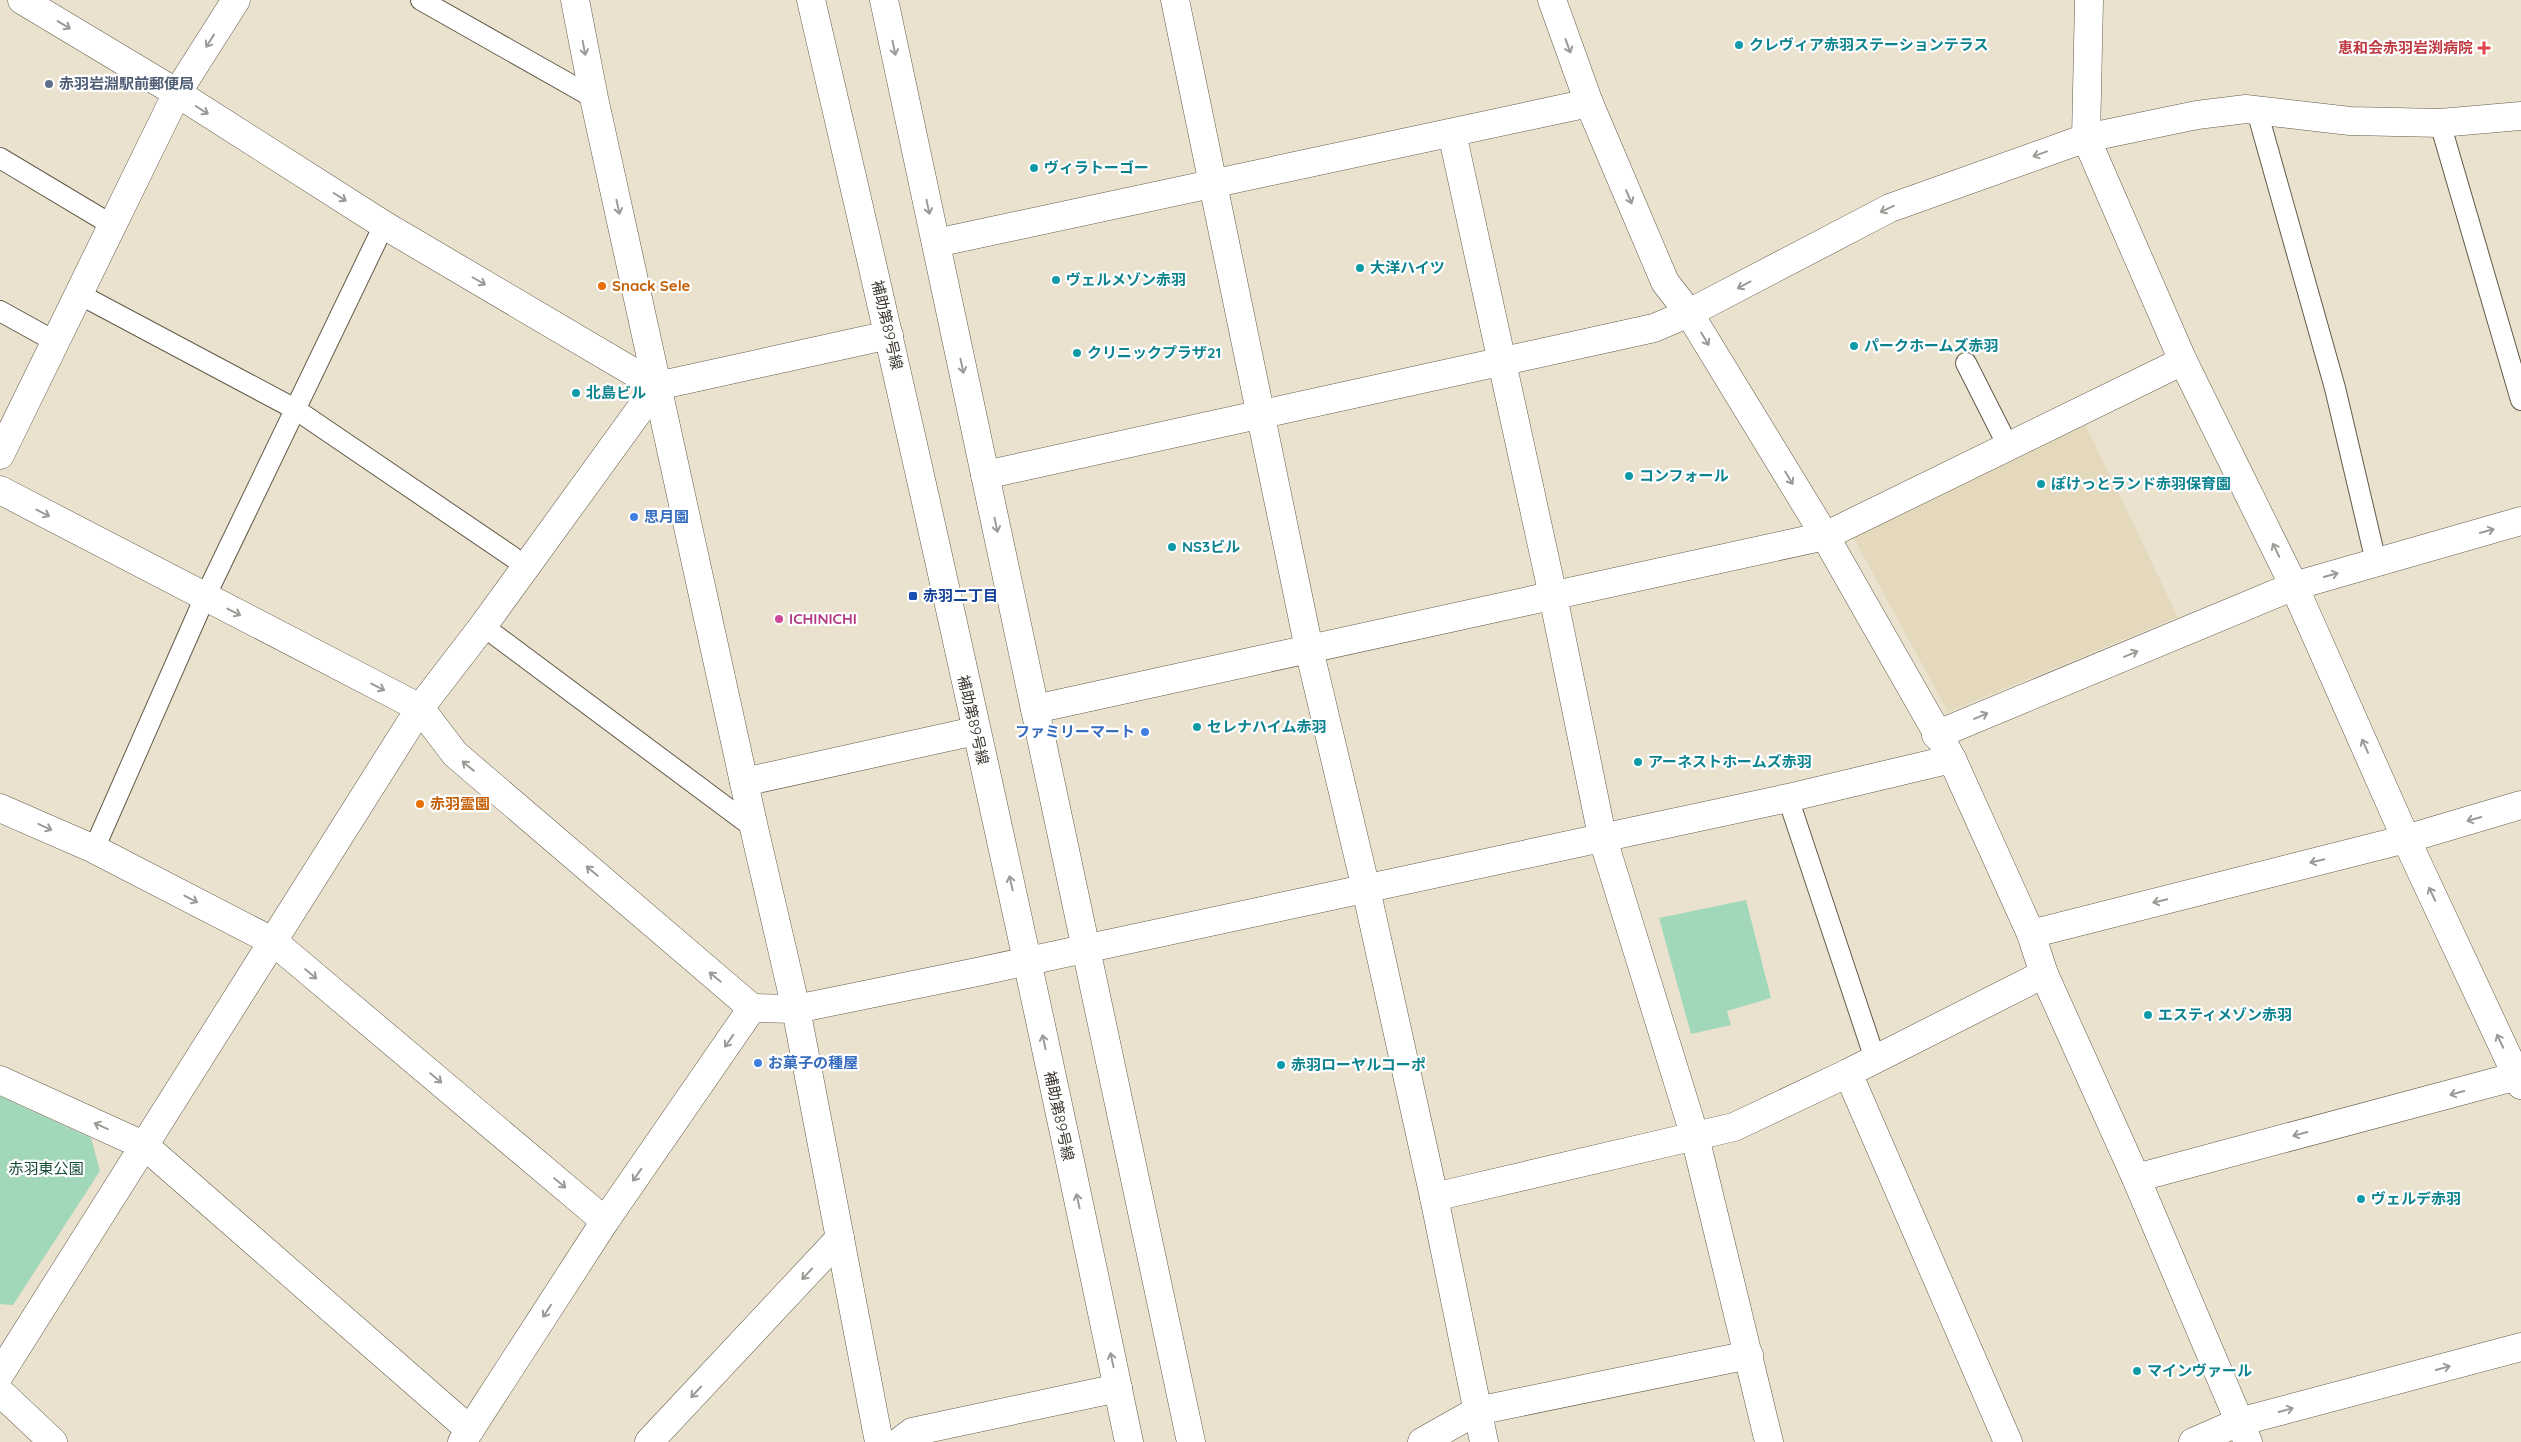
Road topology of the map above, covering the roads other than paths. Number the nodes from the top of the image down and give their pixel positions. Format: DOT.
graph roads {
  1 [pos="22,0"];
  2 [pos="236,0"];
  3 [pos="421,0"];
  4 [pos="575,0"];
  5 [pos="811,0"];
  6 [pos="884,0"];
  7 [pos="1175,0"];
  8 [pos="1552,0"];
  9 [pos="2089,0"];
  10 [pos="177,93"];
  11 [pos="594,98"];
  12 [pos="1589,104"];
  13 [pos="2257,111"];
  14 [pos="2521,116"];
  15 [pos="2440,123"];
  16 [pos="1452,133"];
  17 [pos="2086,138"];
  18 [pos="0,158"];
  19 [pos="1215,184"];
  20 [pos="112,224"];
  21 [pos="384,225"];
  22 [pos="936,243"];
  23 [pos="78,294"];
  24 [pos="0,311"];
  25 [pos="1689,313"];
  26 [pos="889,335"];
  27 [pos="56,342"];
  28 [pos="2183,360"];
  29 [pos="1501,363"];
  30 [pos="1966,363"];
  31 [pos="657,386"];
  32 [pos="2521,400"];
  33 [pos="295,410"];
  34 [pos="1262,414"];
  35 [pos="2008,446"];
  36 [pos="0,455"];
  37 [pos="985,475"];
  38 [pos="0,490"];
  39 [pos="2521,521"];
  40 [pos="1825,536"];
  41 [pos="2376,562"];
  42 [pos="526,566"];
  43 [pos="2294,586"];
  44 [pos="1553,596"];
  45 [pos="205,597"];
  46 [pos="483,626"];
  47 [pos="1309,649"];
  48 [pos="420,708"];
  49 [pos="1035,709"];
  50 [pos="975,731"];
  51 [pos="1936,735"];
  52 [pos="1952,759"];
  53 [pos="744,782"];
  54 [pos="1788,798"];
  55 [pos="2521,805"];
  56 [pos="0,808"];
  57 [pos="754,828"];
  58 [pos="1602,836"];
  59 [pos="2406,839"];
  60 [pos="94,849"];
  61 [pos="1366,889"];
  62 [pos="2031,934"];
  63 [pos="274,942"];
  64 [pos="1084,947"];
  65 [pos="1027,961"];
  66 [pos="2044,974"];
  67 [pos="752,1008"];
  68 [pos="796,1009"];
  69 [pos="1875,1058"];
  70 [pos="1848,1073"];
  71 [pos="2520,1079"];
  72 [pos="0,1080"];
  73 [pos="1695,1137"];
  74 [pos="145,1146"];
  75 [pos="2136,1178"];
  76 [pos="1434,1197"];
  77 [pos="605,1221"];
  78 [pos="840,1238"];
  79 [pos="2521,1347"];
  80 [pos="1749,1355"];
  81 [pos="0,1374"];
  82 [pos="1118,1388"];
  83 [pos="0,1392"];
  84 [pos="1477,1412"];
  85 [pos="2244,1432"];
  86 [pos="466,1436"];
  87 [pos="53,1442"];
  88 [pos="649,1442"];
  89 [pos="879,1442"];
  90 [pos="899,1442"];
  91 [pos="1129,1442"];
  92 [pos="1191,1442"];
  93 [pos="1422,1442"];
  94 [pos="1484,1442"];
  95 [pos="1769,1442"];
  96 [pos="2008,1442"];
  97 [pos="2193,1442"];
  1 -- 10 [label="street, one-way"];
  2 -- 10 [label="street, one-way"];
  3 -- 11 [label="lane"];
  4 -- 11 [label="street, one-way"];
  5 -- 26 [label="street, 補助第89号線"];
  6 -- 22 [label="street, one-way"];
  7 -- 19 [label="street"];
  8 -- 12 [label="street, one-way"];
  9 -- 17 [label="street"];
  10 -- 20 [label="street"];
  10 -- 21 [label="street, one-way"];
  11 -- 31 [label="street, one-way"];
  12 -- 16 [label="street"];
  12 -- 25 [label="street, one-way"];
  13 -- 15 [label="street"];
  13 -- 17 [label="street"];
  13 -- 41 [label="lane"];
  14 -- 15 [label="street"];
  15 -- 32 [label="lane"];
  16 -- 19 [label="street"];
  16 -- 29 [label="street"];
  17 -- 25 [label="street, one-way"];
  17 -- 28 [label="street"];
  18 -- 20 [label="lane"];
  19 -- 22 [label="street"];
  19 -- 34 [label="street"];
  20 -- 23 [label="street"];
  21 -- 31 [label="street, one-way"];
  21 -- 33 [label="lane"];
  22 -- 37 [label="street, one-way"];
  23 -- 27 [label="street"];
  23 -- 33 [label="lane"];
  24 -- 27 [label="lane"];
  25 -- 29 [label="street"];
  25 -- 40 [label="street, one-way"];
  26 -- 31 [label="street"];
  26 -- 50 [label="street, 補助第89号線"];
  27 -- 36 [label="street"];
  28 -- 35 [label="street"];
  43 -- 28 [label="street, one-way"];
  29 -- 34 [label="street"];
  29 -- 44 [label="street"];
  30 -- 35 [label="lane"];
  31 -- 42 [label="street"];
  31 -- 53 [label="street"];
  33 -- 42 [label="lane"];
  33 -- 45 [label="lane"];
  34 -- 37 [label="street"];
  34 -- 47 [label="street"];
  35 -- 40 [label="street"];
  37 -- 49 [label="street, one-way"];
  38 -- 45 [label="street, one-way"];
  41 -- 39 [label="street, one-way"];
  40 -- 44 [label="street"];
  40 -- 51 [label="street"];
  43 -- 41 [label="street, one-way"];
  42 -- 46 [label="street"];
  51 -- 43 [label="street, one-way"];
  59 -- 43 [label="street, one-way"];
  44 -- 47 [label="street"];
  44 -- 58 [label="street"];
  45 -- 48 [label="street, one-way"];
  45 -- 60 [label="lane"];
  46 -- 48 [label="street"];
  46 -- 57 [label="lane"];
  47 -- 49 [label="street"];
  47 -- 61 [label="street"];
  48 -- 63 [label="street"];
  67 -- 48 [label="street, one-way"];
  49 -- 64 [label="street"];
  50 -- 53 [label="street"];
  65 -- 50 [label="street, 補助第89号線, one-way"];
  51 -- 52 [label="street"];
  52 -- 54 [label="street"];
  52 -- 62 [label="street"];
  53 -- 57 [label="street"];
  54 -- 58 [label="street"];
  54 -- 69 [label="lane"];
  55 -- 59 [label="street, one-way"];
  56 -- 60 [label="street, one-way"];
  57 -- 68 [label="street"];
  58 -- 61 [label="street"];
  58 -- 73 [label="street"];
  59 -- 62 [label="street, one-way"];
  71 -- 59 [label="street, one-way"];
  60 -- 63 [label="street, one-way"];
  61 -- 64 [label="street"];
  61 -- 76 [label="street"];
  62 -- 66 [label="street"];
  63 -- 74 [label="street"];
  63 -- 77 [label="street, one-way"];
  64 -- 65 [label="street"];
  64 -- 92 [label="street"];
  65 -- 68 [label="street"];
  82 -- 65 [label="street, 補助第89号線, one-way"];
  66 -- 69 [label="street"];
  66 -- 75 [label="street"];
  67 -- 68 [label="street"];
  67 -- 77 [label="street, one-way"];
  68 -- 78 [label="street"];
  69 -- 70 [label="street"];
  70 -- 73 [label="street"];
  70 -- 96 [label="street"];
  71 -- 75 [label="street, one-way"];
  74 -- 72 [label="street, one-way"];
  73 -- 76 [label="street"];
  73 -- 80 [label="street"];
  74 -- 81 [label="street"];
  74 -- 86 [label="street"];
  75 -- 85 [label="street"];
  76 -- 84 [label="street"];
  77 -- 86 [label="street, one-way"];
  78 -- 88 [label="street, one-way"];
  78 -- 89 [label="street"];
  85 -- 79 [label="street, one-way"];
  80 -- 84 [label="street"];
  80 -- 95 [label="street"];
  82 -- 90 [label="street"];
  82 -- 91 [label="street, 補助第89号線"];
  83 -- 87 [label="street"];
  84 -- 93 [label="street"];
  84 -- 94 [label="street"];
  85 -- 97 [label="street"];
}
